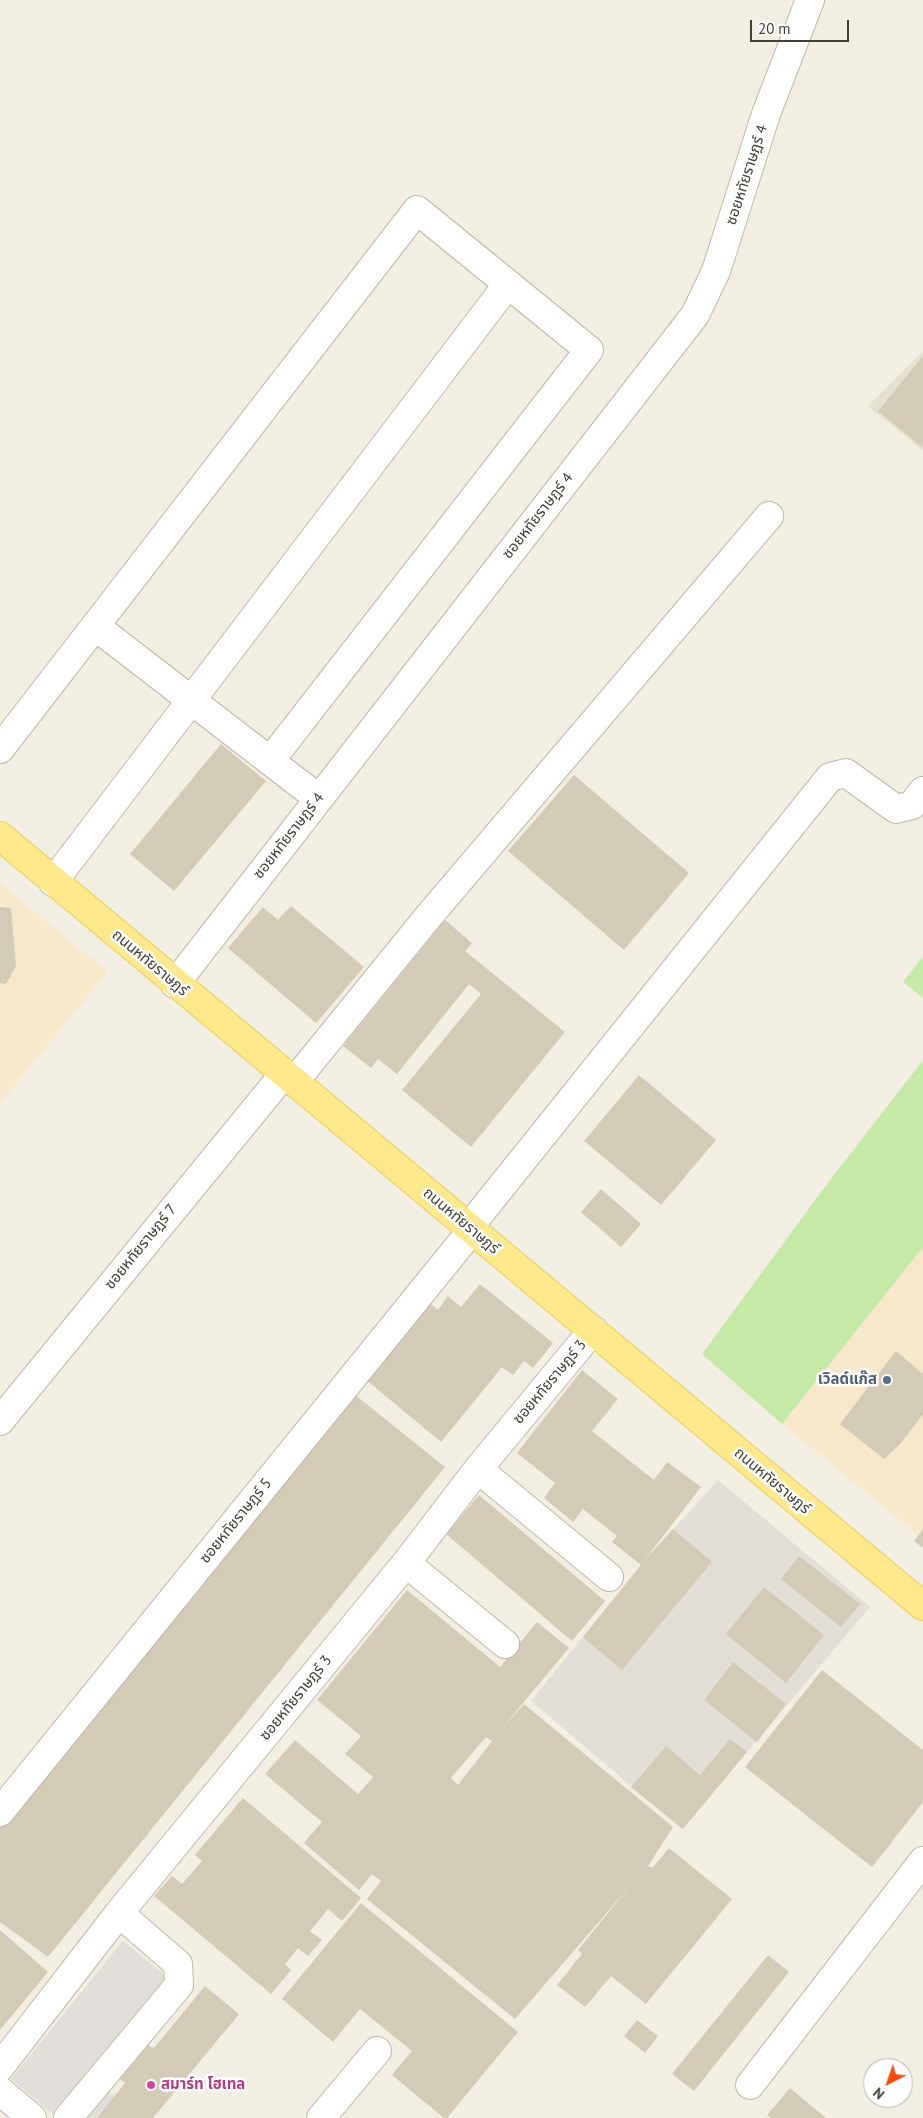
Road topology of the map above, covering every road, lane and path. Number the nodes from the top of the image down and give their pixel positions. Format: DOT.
graph roads {
  1 [pos="810,0"];
  2 [pos="508,284"];
  3 [pos="769,516"];
  4 [pos="95,626"];
  5 [pos="191,700"];
  6 [pos="0,749"];
  7 [pos="270,761"];
  8 [pos="923,791"];
  9 [pos="318,798"];
  10 [pos="0,836"];
  11 [pos="53,882"];
  12 [pos="175,984"];
  13 [pos="289,1078"];
  14 [pos="470,1229"];
  15 [pos="593,1330"];
  16 [pos="0,1422"];
  17 [pos="478,1469"];
  18 [pos="406,1563"];
  19 [pos="609,1577"];
  20 [pos="923,1606"];
  21 [pos="506,1644"];
  22 [pos="0,1812"];
  23 [pos="923,1861"];
  24 [pos="118,1913"];
  25 [pos="377,2050"];
  26 [pos="0,2066"];
  27 [pos="750,2085"];
  28 [pos="0,2091"];
  29 [pos="32,2118"];
  30 [pos="68,2118"];
  31 [pos="321,2118"];
  1 -- 9 [label="street, ซอยหทัยราษฎร์ 4"];
  2 -- 4 [label="street"];
  2 -- 5 [label="street"];
  2 -- 7 [label="street"];
  3 -- 13 [label="street, ซอยหทัยราษฎร์ 7"];
  4 -- 5 [label="street"];
  4 -- 6 [label="street"];
  5 -- 7 [label="street"];
  5 -- 11 [label="street"];
  7 -- 9 [label="street"];
  8 -- 14 [label="street, ซอยหทัยราษฎร์ 5"];
  9 -- 12 [label="street, ซอยหทัยราษฎร์ 4"];
  10 -- 11 [label="main road, ถนนหทัยราษฎร์"];
  11 -- 12 [label="main road, ถนนหทัยราษฎร์"];
  12 -- 13 [label="main road, ถนนหทัยราษฎร์"];
  13 -- 14 [label="main road, ถนนหทัยราษฎร์"];
  13 -- 16 [label="street, ซอยหทัยราษฎร์ 7"];
  14 -- 15 [label="main road, ถนนหทัยราษฎร์"];
  14 -- 22 [label="street, ซอยหทัยราษฎร์ 5"];
  15 -- 17 [label="street, ซอยหทัยราษฎร์ 3"];
  15 -- 20 [label="main road, ถนนหทัยราษฎร์"];
  17 -- 18 [label="street, ซอยหทัยราษฎร์ 3"];
  17 -- 19 [label="street"];
  18 -- 21 [label="street"];
  18 -- 24 [label="street, ซอยหทัยราษฎร์ 3"];
  23 -- 27 [label="street"];
  24 -- 26 [label="street, ซอยหทัยราษฎร์ 3"];
  24 -- 30 [label="street"];
  25 -- 31 [label="street"];
  28 -- 29 [label="street"];
}
